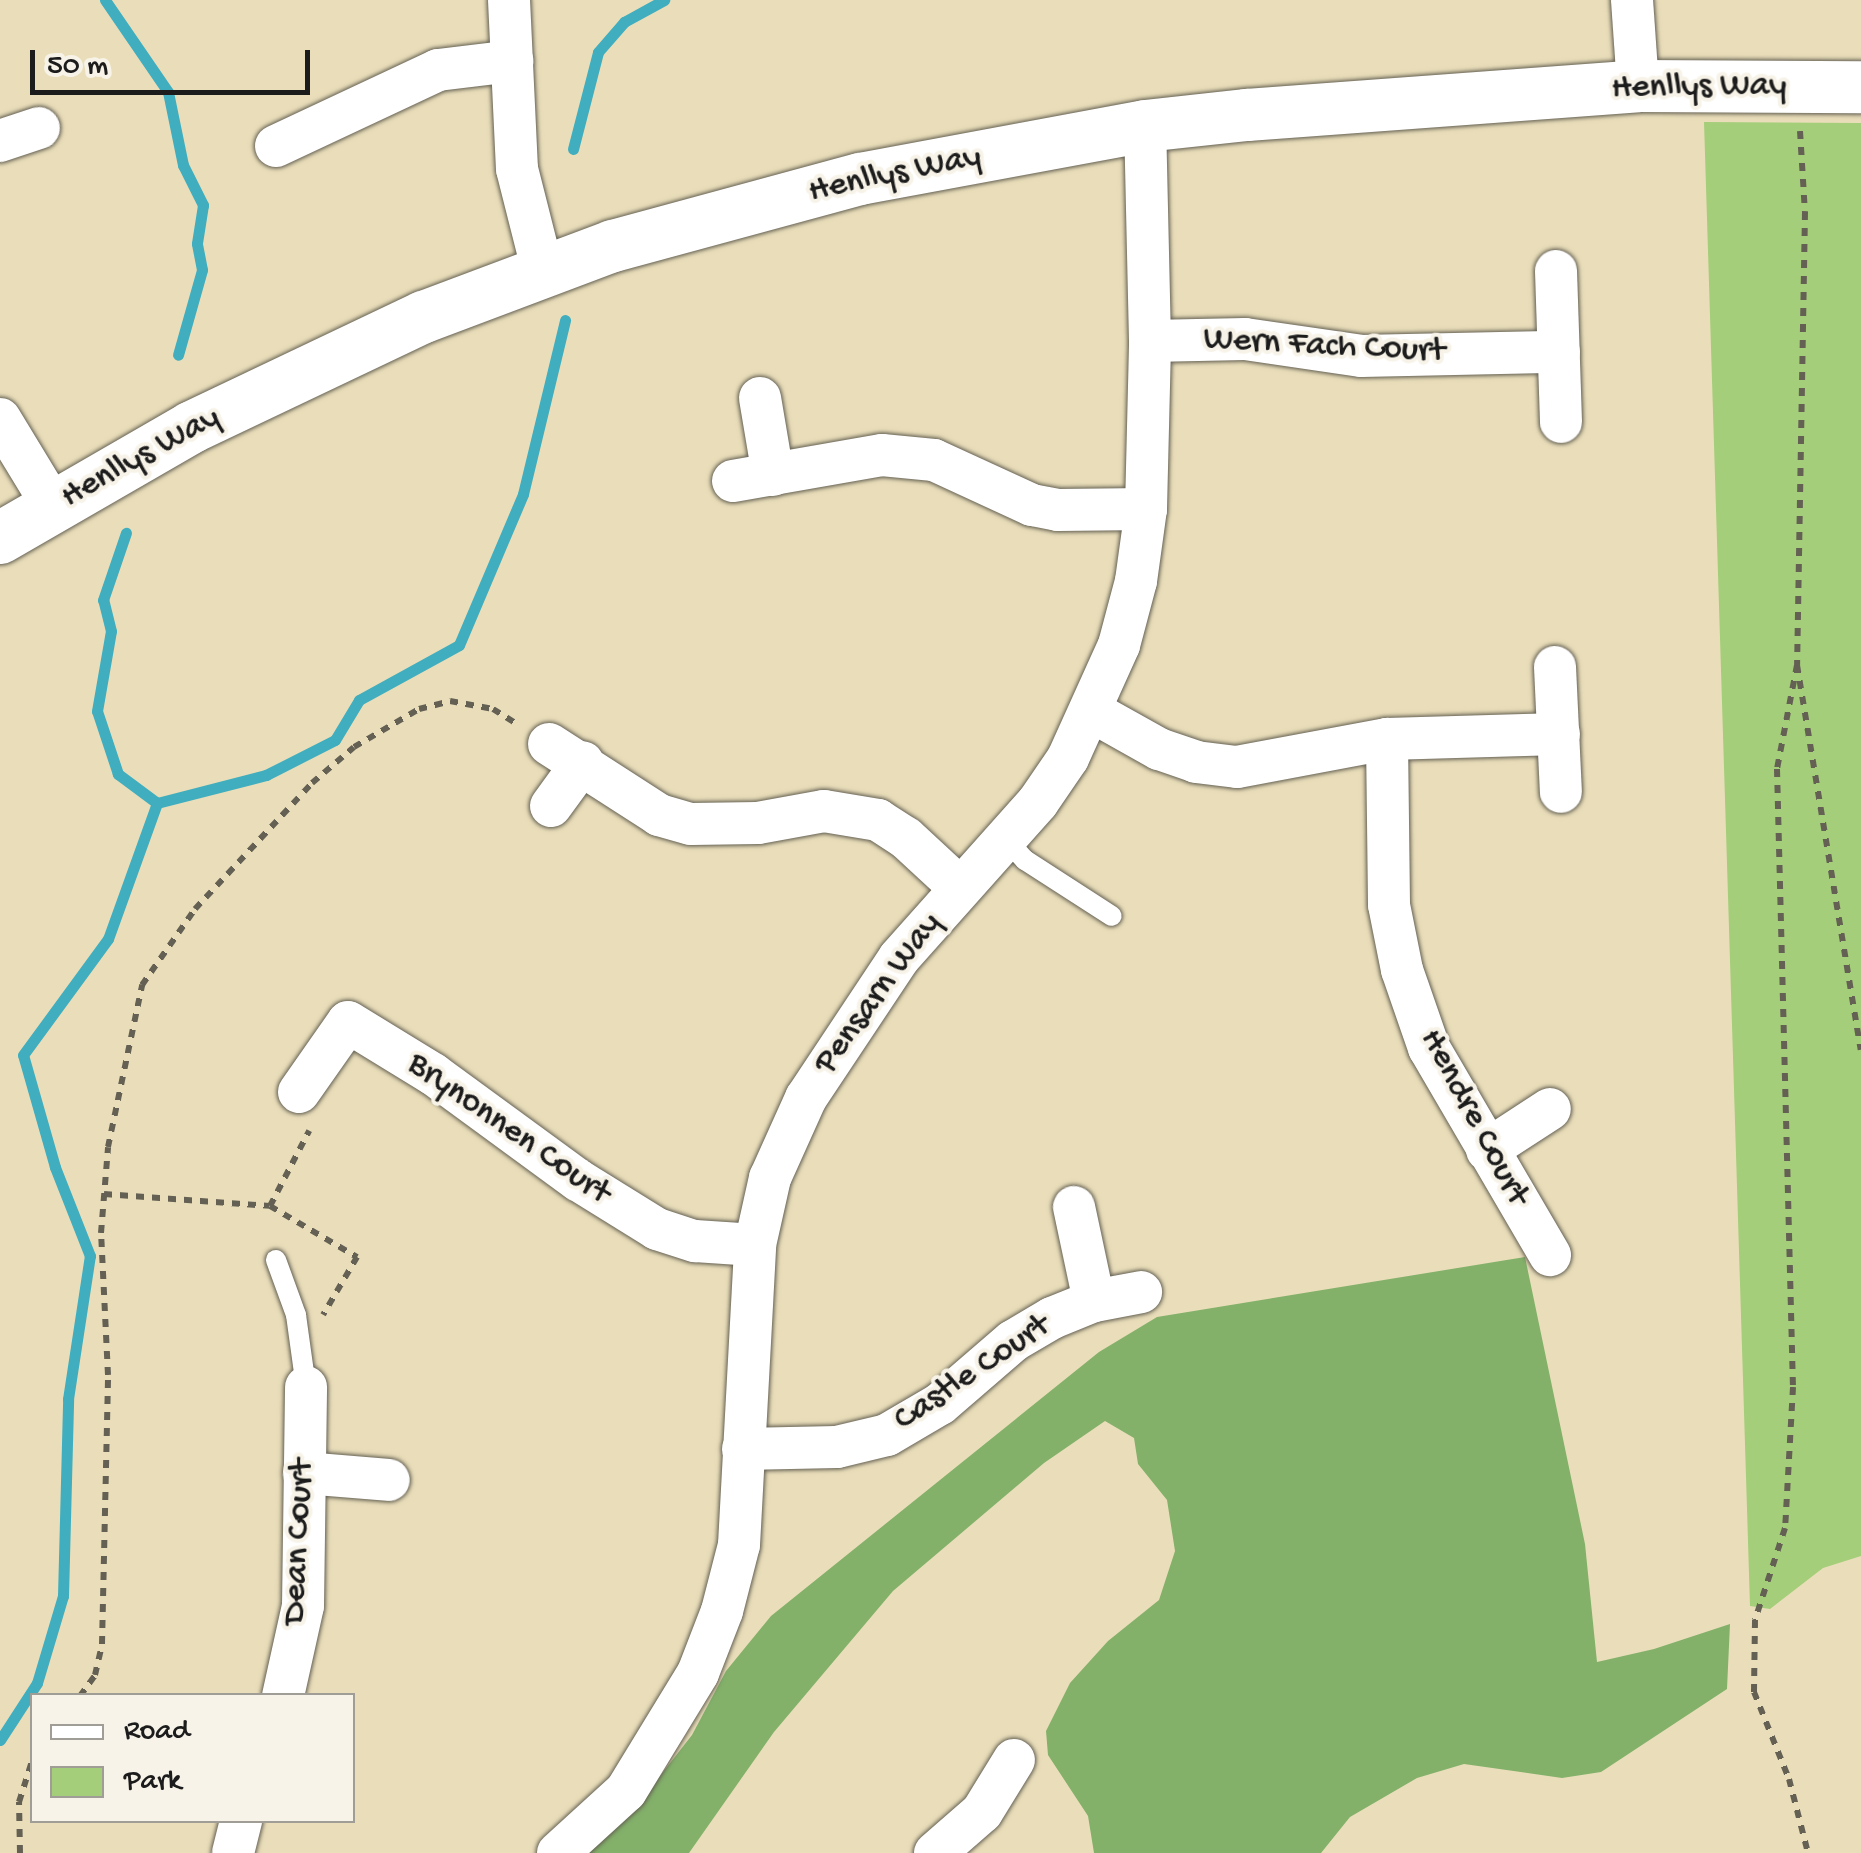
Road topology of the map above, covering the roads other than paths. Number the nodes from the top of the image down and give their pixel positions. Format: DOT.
graph roads {
  1 [pos="509,0"];
  2 [pos="1632,0"];
  3 [pos="512,61"];
  4 [pos="1638,86"];
  5 [pos="1861,88"];
  6 [pos="1145,126"];
  7 [pos="276,146"];
  8 [pos="1556,271"];
  9 [pos="543,272"];
  10 [pos="1150,341"];
  11 [pos="1558,352"];
  12 [pos="760,398"];
  13 [pos="0,418"];
  14 [pos="1561,422"];
  15 [pos="53,506"];
  16 [pos="1146,509"];
  17 [pos="0,538"];
  18 [pos="1555,667"];
  19 [pos="1092,710"];
  20 [pos="1559,734"];
  21 [pos="1387,739"];
  22 [pos="1561,792"];
  23 [pos="552,806"];
  24 [pos="1005,838"];
  25 [pos="959,888"];
  26 [pos="1112,916"];
  27 [pos="298,1092"];
  28 [pos="1550,1110"];
  29 [pos="1487,1150"];
  30 [pos="1074,1206"];
  31 [pos="755,1244"];
  32 [pos="1550,1255"];
  33 [pos="276,1260"];
  34 [pos="1141,1292"];
  35 [pos="1094,1302"];
  36 [pos="306,1387"];
  37 [pos="743,1449"];
  38 [pos="304,1472"];
  39 [pos="389,1480"];
  40 [pos="284,1693"];
  41 [pos="1014,1760"];
  42 [pos="240,1823"];
  43 [pos="233,1853"];
  44 [pos="558,1853"];
  45 [pos="935,1853"];
  1 -- 3 [label="street"];
  2 -- 4 [label="street"];
  3 -- 7 [label="street"];
  3 -- 9 [label="street"];
  4 -- 5 [label="street, Henllys Way"];
  4 -- 6 [label="street, Henllys Way"];
  6 -- 9 [label="street, Henllys Way"];
  6 -- 10 [label="street, Pensarn Way"];
  8 -- 11 [label="street"];
  9 -- 15 [label="street, Henllys Way"];
  10 -- 11 [label="street, Wern Fach Court"];
  10 -- 16 [label="street, Pensarn Way"];
  11 -- 14 [label="street"];
  12 -- 16 [label="street"];
  13 -- 15 [label="street"];
  15 -- 17 [label="street, Henllys Way"];
  16 -- 19 [label="street, Pensarn Way"];
  18 -- 20 [label="street"];
  19 -- 21 [label="street"];
  19 -- 24 [label="street, Pensarn Way"];
  20 -- 21 [label="street"];
  20 -- 22 [label="street"];
  21 -- 29 [label="street, Hendre Court"];
  23 -- 25 [label="street"];
  24 -- 25 [label="street, Pensarn Way"];
  24 -- 26 [label="lane"];
  25 -- 31 [label="street, Pensarn Way"];
  27 -- 31 [label="street, Brynonnen Court"];
  28 -- 29 [label="street"];
  29 -- 32 [label="street, Hendre Court"];
  30 -- 35 [label="street"];
  31 -- 37 [label="street, Pensarn Way"];
  33 -- 36 [label="lane"];
  34 -- 35 [label="street, Castle Court"];
  35 -- 37 [label="street, Castle Court"];
  36 -- 38 [label="street, Dean Court"];
  37 -- 44 [label="street, Pensarn Way"];
  38 -- 39 [label="street"];
  38 -- 40 [label="street, Dean Court"];
  41 -- 45 [label="street"];
  42 -- 43 [label="street"];
}
